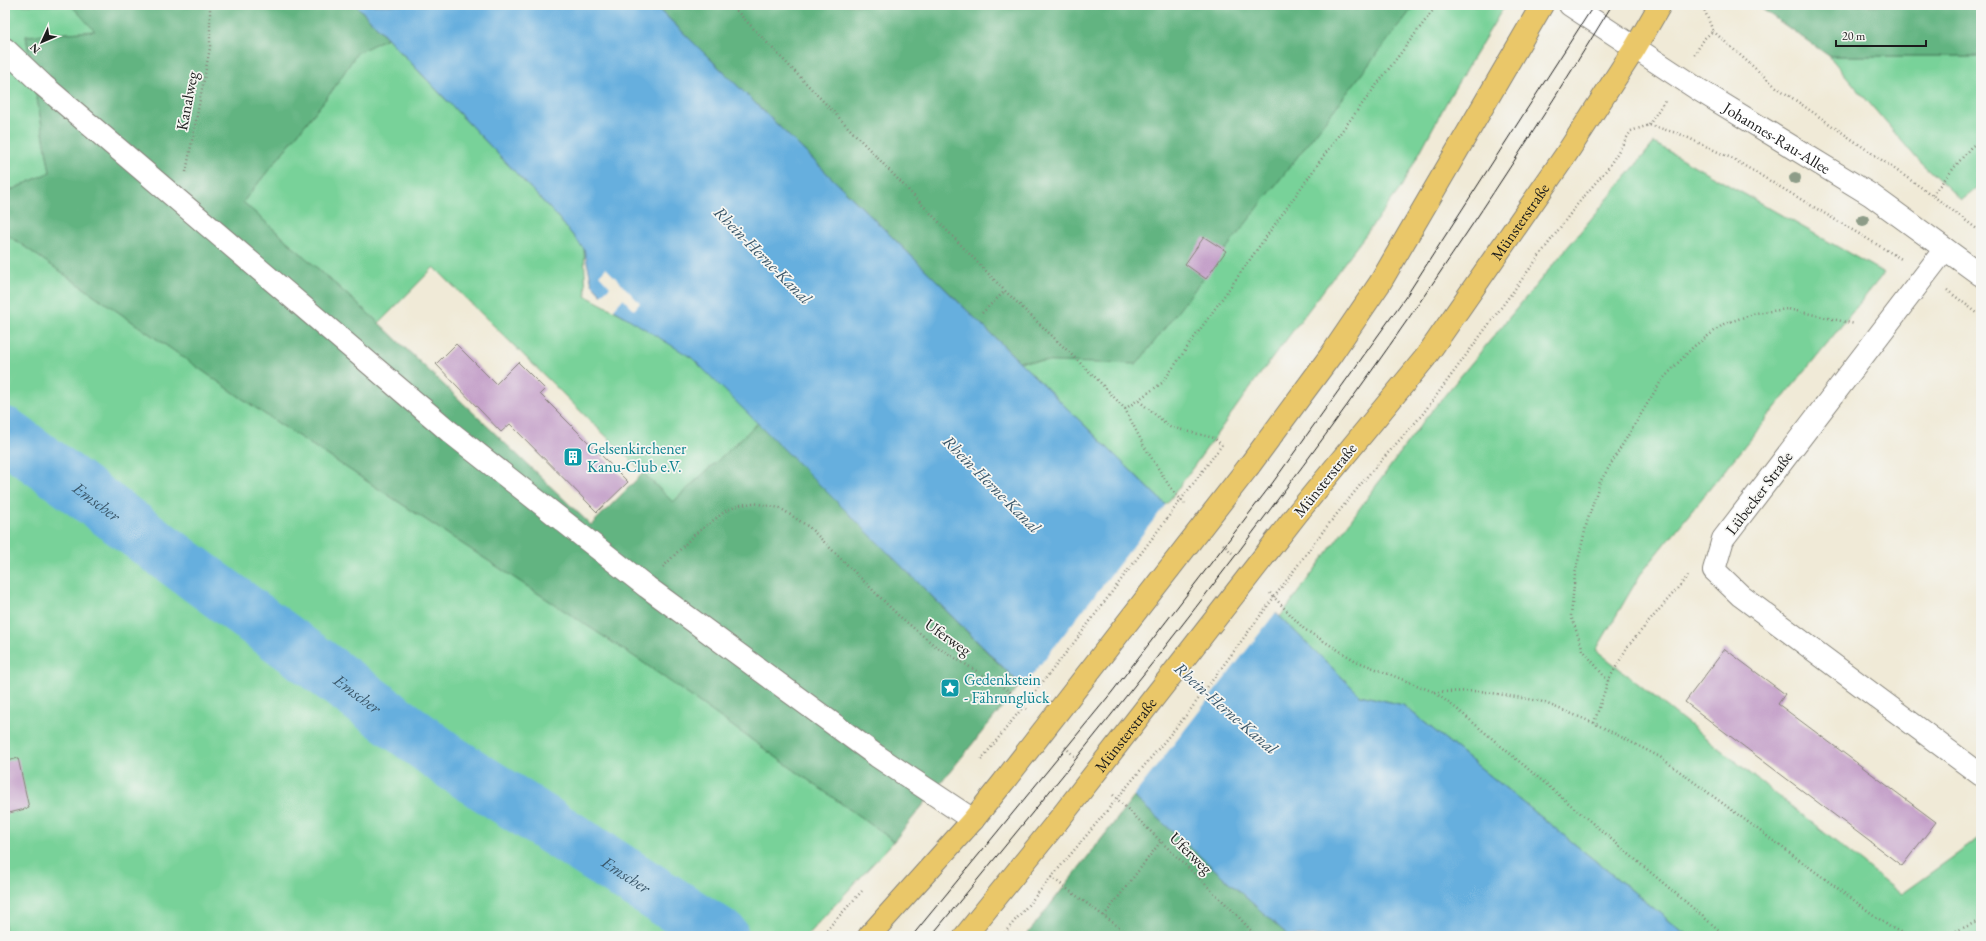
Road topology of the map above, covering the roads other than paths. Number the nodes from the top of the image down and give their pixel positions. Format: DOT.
graph roads {
  1 [pos="1542,5"];
  2 [pos="1570,5"];
  3 [pos="1660,5"];
  4 [pos="1635,48"];
  5 [pos="5,49"];
  6 [pos="1945,248"];
  7 [pos="1981,275"];
  8 [pos="1981,775"];
  9 [pos="972,820"];
  10 [pos="869,936"];
  11 [pos="965,936"];
  1 -- 9 [label="main road, bridge"];
  2 -- 4 [label="street, Johannes-Rau-Allee"];
  3 -- 4 [label="main road, Münsterstraße"];
  4 -- 6 [label="street, Johannes-Rau-Allee"];
  4 -- 11 [label="main road, Münsterstraße, bridge"];
  5 -- 9 [label="street"];
  6 -- 7 [label="street, Johannes-Rau-Allee"];
  6 -- 8 [label="street, Lübecker Straße"];
  9 -- 10 [label="main road"];
}
